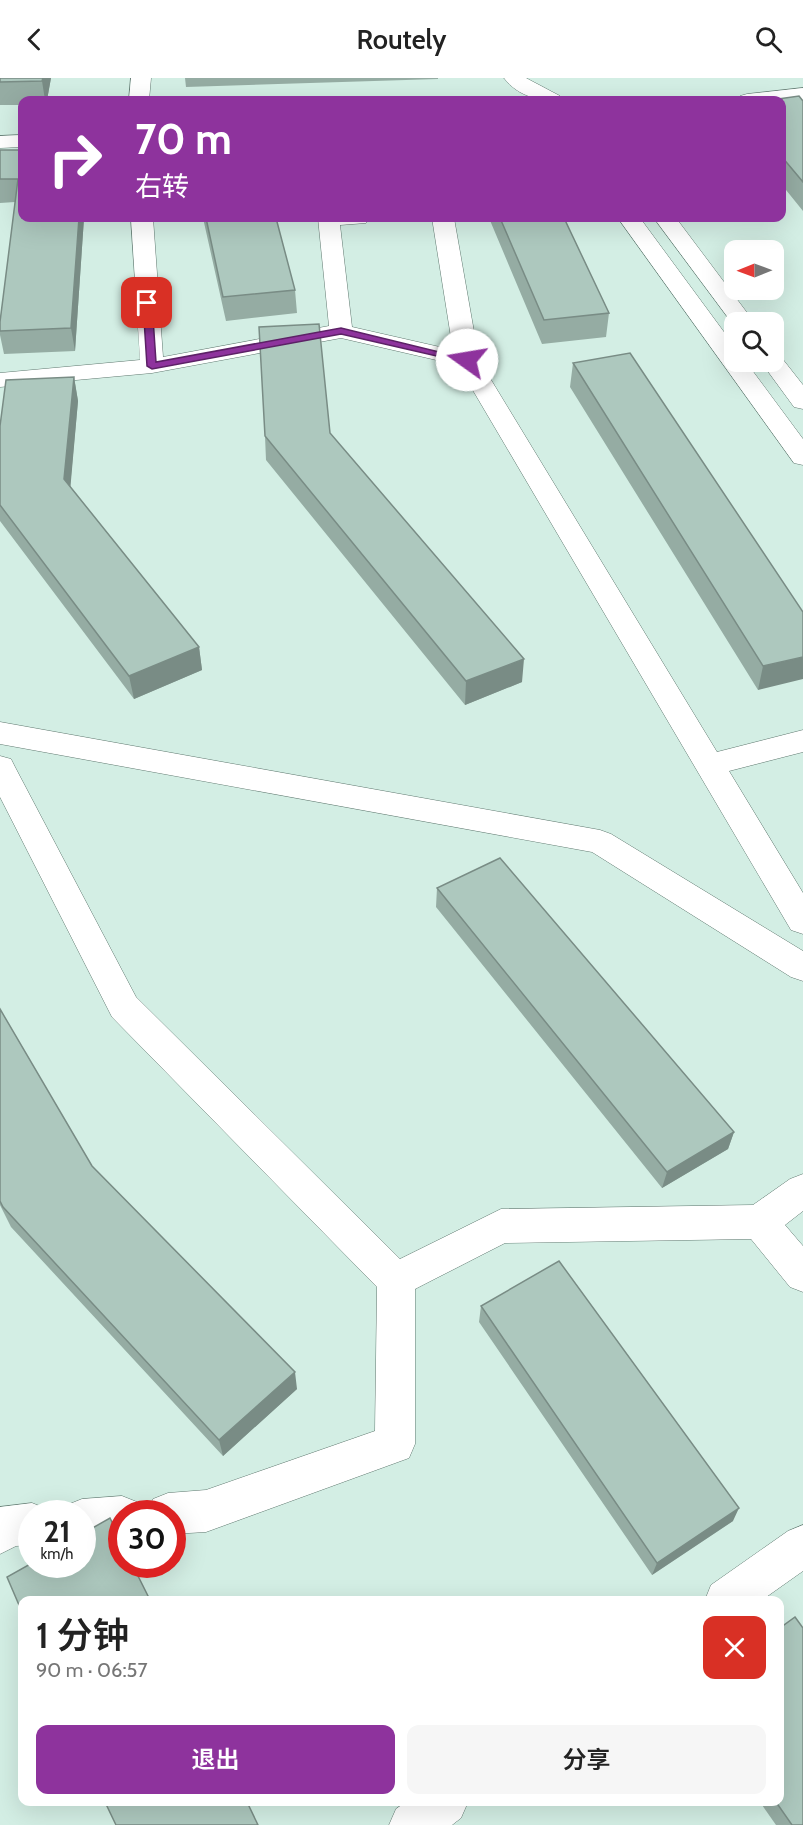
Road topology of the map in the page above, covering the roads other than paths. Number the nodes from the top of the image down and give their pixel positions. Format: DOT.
graph roads {
  1 [pos="141,78"];
  2 [pos="509,89"];
  3 [pos="803,94"];
  4 [pos="139,96"];
  5 [pos="544,96"];
  6 [pos="784,96"];
  7 [pos="18,141"];
  8 [pos="0,142"];
  9 [pos="142,222"];
  10 [pos="328,222"];
  11 [pos="444,222"];
  12 [pos="632,222"];
  13 [pos="668,222"];
  14 [pos="736,312"];
  15 [pos="341,331"];
  16 [pos="467,360"];
  17 [pos="152,366"];
  18 [pos="780,372"];
  19 [pos="0,380"];
  20 [pos="803,402"];
  21 [pos="803,457"];
  22 [pos="0,733"];
  23 [pos="803,741"];
  24 [pos="709,765"];
  25 [pos="0,767"];
  26 [pos="803,921"];
  27 [pos="803,968"];
  28 [pos="803,1190"];
  29 [pos="760,1222"];
  30 [pos="803,1275"];
  31 [pos="396,1280"];
  32 [pos="186,1513"];
  33 [pos="18,1525"];
  34 [pos="0,1533"];
  35 [pos="803,1546"];
  36 [pos="732,1596"];
  37 [pos="439,1806"];
  38 [pos="412,1825"];
  1 -- 4 [label="street"];
  2 -- 5 [label="street"];
  3 -- 6 [label="street"];
  7 -- 8 [label="street"];
  9 -- 17 [label="street"];
  10 -- 15 [label="street"];
  11 -- 16 [label="street"];
  12 -- 21 [label="street"];
  13 -- 14 [label="street"];
  15 -- 16 [label="street"];
  15 -- 17 [label="street"];
  16 -- 24 [label="street"];
  17 -- 19 [label="street"];
  18 -- 20 [label="street"];
  22 -- 27 [label="street"];
  23 -- 24 [label="street"];
  24 -- 26 [label="street"];
  25 -- 31 [label="street"];
  28 -- 29 [label="street"];
  29 -- 30 [label="street"];
  29 -- 31 [label="street"];
  31 -- 32 [label="street"];
  33 -- 34 [label="street"];
  35 -- 36 [label="street"];
  37 -- 38 [label="street"];
}
